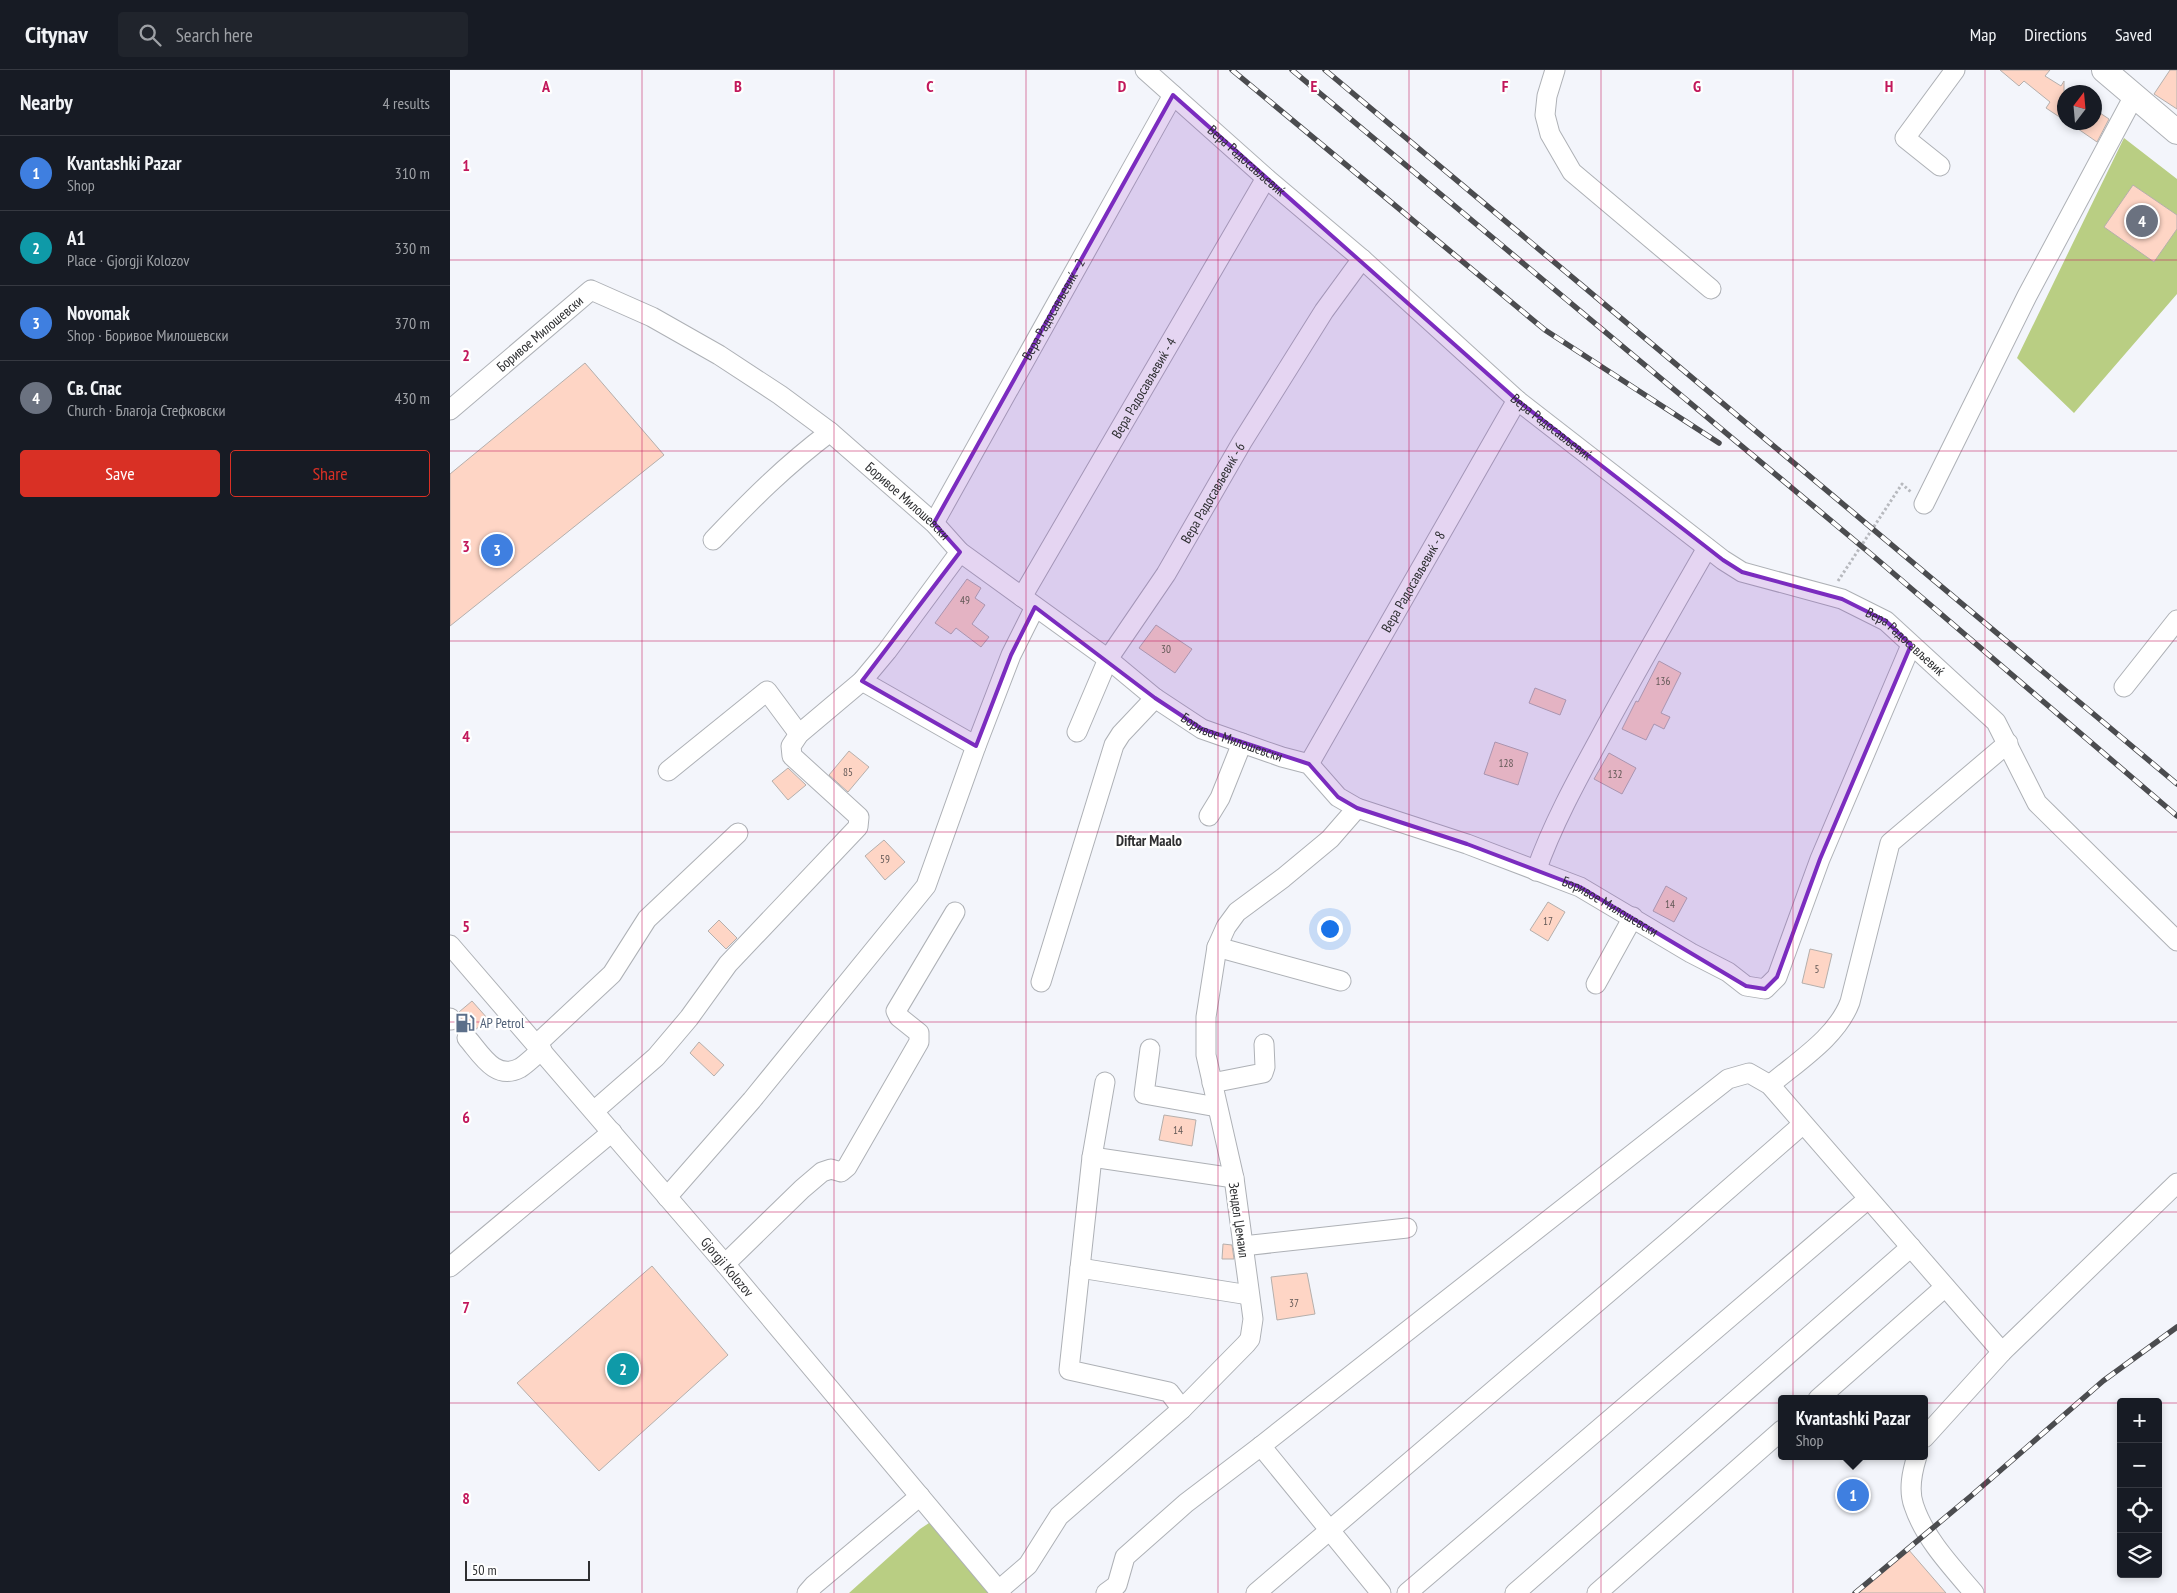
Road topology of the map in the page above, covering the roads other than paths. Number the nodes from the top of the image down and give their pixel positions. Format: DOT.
graph roads {
  1 [pos="1145,70"];
  2 [pos="1555,70"];
  3 [pos="1955,70"];
  4 [pos="2114,73"];
  5 [pos="1173,95"];
  6 [pos="2134,96"];
  7 [pos="2177,132"];
  8 [pos="1940,166"];
  9 [pos="1266,178"];
  10 [pos="1362,259"];
  11 [pos="1712,289"];
  12 [pos="1517,400"];
  13 [pos="450,410"];
  14 [pos="830,432"];
  15 [pos="1924,504"];
  16 [pos="934,523"];
  17 [pos="714,540"];
  18 [pos="1707,548"];
  19 [pos="960,552"];
  20 [pos="1029,602"];
  21 [pos="2177,620"];
  22 [pos="1911,645"];
  23 [pos="1108,659"];
  24 [pos="862,680"];
  25 [pos="2124,687"];
  26 [pos="1155,698"];
  27 [pos="1077,732"];
  28 [pos="799,734"];
  29 [pos="1242,743"];
  30 [pos="2008,743"];
  31 [pos="976,746"];
  32 [pos="1309,764"];
  33 [pos="668,771"];
  34 [pos="1357,808"];
  35 [pos="1209,816"];
  36 [pos="738,833"];
  37 [pos="1536,871"];
  38 [pos="956,912"];
  39 [pos="1633,917"];
  40 [pos="2177,941"];
  41 [pos="450,946"];
  42 [pos="1217,947"];
  43 [pos="1341,981"];
  44 [pos="1041,982"];
  45 [pos="1596,984"];
  46 [pos="467,1038"];
  47 [pos="1264,1044"];
  48 [pos="539,1047"];
  49 [pos="1150,1049"];
  50 [pos="1105,1082"];
  51 [pos="1212,1083"];
  52 [pos="1770,1085"];
  53 [pos="1217,1107"];
  54 [pos="594,1111"];
  55 [pos="1803,1124"];
  56 [pos="612,1132"];
  57 [pos="1092,1157"];
  58 [pos="1234,1178"];
  59 [pos="2177,1183"];
  60 [pos="667,1197"];
  61 [pos="1868,1199"];
  62 [pos="1407,1228"];
  63 [pos="1243,1246"];
  64 [pos="1911,1247"];
  65 [pos="725,1264"];
  66 [pos="450,1267"];
  67 [pos="1080,1268"];
  68 [pos="1945,1287"];
  69 [pos="1249,1295"];
  70 [pos="2002,1352"];
  71 [pos="1823,1395"];
  72 [pos="1182,1409"];
  73 [pos="1778,1434"];
  74 [pos="1928,1434"];
  75 [pos="1261,1446"];
  76 [pos="1915,1460"];
  77 [pos="920,1496"];
  78 [pos="1330,1531"];
  79 [pos="1115,1590"];
  80 [pos="1000,1592"];
  81 [pos="1599,1592"];
  82 [pos="808,1593"];
  83 [pos="1256,1593"];
  84 [pos="1381,1593"];
  85 [pos="1407,1593"];
  86 [pos="1515,1593"];
  87 [pos="1974,1593"];
  1 -- 5 [label="street, Вера Радосављевиќ"];
  2 -- 11 [label="street"];
  3 -- 8 [label="street"];
  4 -- 6 [label="main road"];
  5 -- 9 [label="street, Вера Радосављевиќ"];
  5 -- 16 [label="street, Вера Радосављевиќ - 2"];
  6 -- 7 [label="main road"];
  6 -- 15 [label="street"];
  9 -- 10 [label="street, Вера Радосављевиќ"];
  9 -- 20 [label="street, Вера Радосављевиќ - 4"];
  10 -- 12 [label="street, Вера Радосављевиќ"];
  10 -- 23 [label="street, Вера Радосављевиќ - 6"];
  12 -- 18 [label="street, Вера Радосављевиќ"];
  12 -- 32 [label="street, Вера Радосављевиќ - 8"];
  13 -- 14 [label="street, Боривое Милошевски"];
  14 -- 16 [label="street, Боривое Милошевски"];
  14 -- 17 [label="street"];
  16 -- 19 [label="street, Боривое Милошевски"];
  18 -- 22 [label="street, Вера Радосављевиќ"];
  18 -- 37 [label="street"];
  19 -- 20 [label="street, Боривое Милошевски"];
  19 -- 24 [label="street"];
  20 -- 23 [label="street, Боривое Милошевски"];
  20 -- 31 [label="street, Вера Радосављевиќ - 4"];
  21 -- 25 [label="street"];
  22 -- 30 [label="street, Вера Радосављевиќ"];
  22 -- 39 [label="street, Боривое Милошевски"];
  23 -- 26 [label="street, Боривое Милошевски"];
  23 -- 27 [label="street, Вера Радосављевиќ - 6"];
  24 -- 28 [label="street"];
  24 -- 31 [label="street"];
  26 -- 29 [label="street, Боривое Милошевски"];
  26 -- 44 [label="street"];
  28 -- 33 [label="street"];
  28 -- 54 [label="street"];
  29 -- 32 [label="street, Боривое Милошевски"];
  29 -- 35 [label="street"];
  30 -- 40 [label="street, Вера Радосављевиќ"];
  30 -- 52 [label="street"];
  31 -- 60 [label="street, Вера Радосављевиќ - 4"];
  32 -- 34 [label="street, Боривое Милошевски"];
  34 -- 37 [label="street, Боривое Милошевски"];
  34 -- 42 [label="street, Зендел Џемаил"];
  36 -- 48 [label="street"];
  37 -- 39 [label="street, Боривое Милошевски"];
  38 -- 65 [label="street"];
  39 -- 45 [label="street"];
  41 -- 48 [label="street, Gjorgji Kolozov"];
  42 -- 43 [label="street"];
  42 -- 51 [label="street, Зендел Џемаил"];
  46 -- 48 [label="street"];
  47 -- 51 [label="street"];
  48 -- 54 [label="street, Gjorgji Kolozov"];
  49 -- 53 [label="street"];
  50 -- 57 [label="street"];
  51 -- 53 [label="street, Зендел Џемаил"];
  52 -- 55 [label="street"];
  52 -- 75 [label="street"];
  53 -- 58 [label="street, Зендел Џемаил"];
  54 -- 56 [label="street, Gjorgji Kolozov"];
  55 -- 61 [label="street"];
  55 -- 78 [label="street"];
  56 -- 60 [label="street, Gjorgji Kolozov"];
  56 -- 66 [label="street"];
  57 -- 58 [label="street"];
  57 -- 67 [label="street"];
  58 -- 63 [label="street, Зендел Џемаил"];
  59 -- 70 [label="street"];
  60 -- 65 [label="street, Gjorgji Kolozov"];
  61 -- 64 [label="street"];
  61 -- 85 [label="street"];
  62 -- 63 [label="street"];
  63 -- 69 [label="street, Зендел Џемаил"];
  64 -- 68 [label="street"];
  64 -- 86 [label="street"];
  65 -- 77 [label="street, Gjorgji Kolozov"];
  67 -- 69 [label="street"];
  67 -- 72 [label="street"];
  68 -- 70 [label="street"];
  68 -- 71 [label="street"];
  69 -- 72 [label="street, Зендел Џемаил"];
  70 -- 74 [label="street"];
  72 -- 80 [label="street, Зендел Џемаил"];
  73 -- 81 [label="street"];
  75 -- 78 [label="street"];
  75 -- 79 [label="street"];
  76 -- 87 [label="street"];
  77 -- 80 [label="street, Gjorgji Kolozov"];
  77 -- 82 [label="street"];
  78 -- 83 [label="street"];
  78 -- 84 [label="street"];
}
